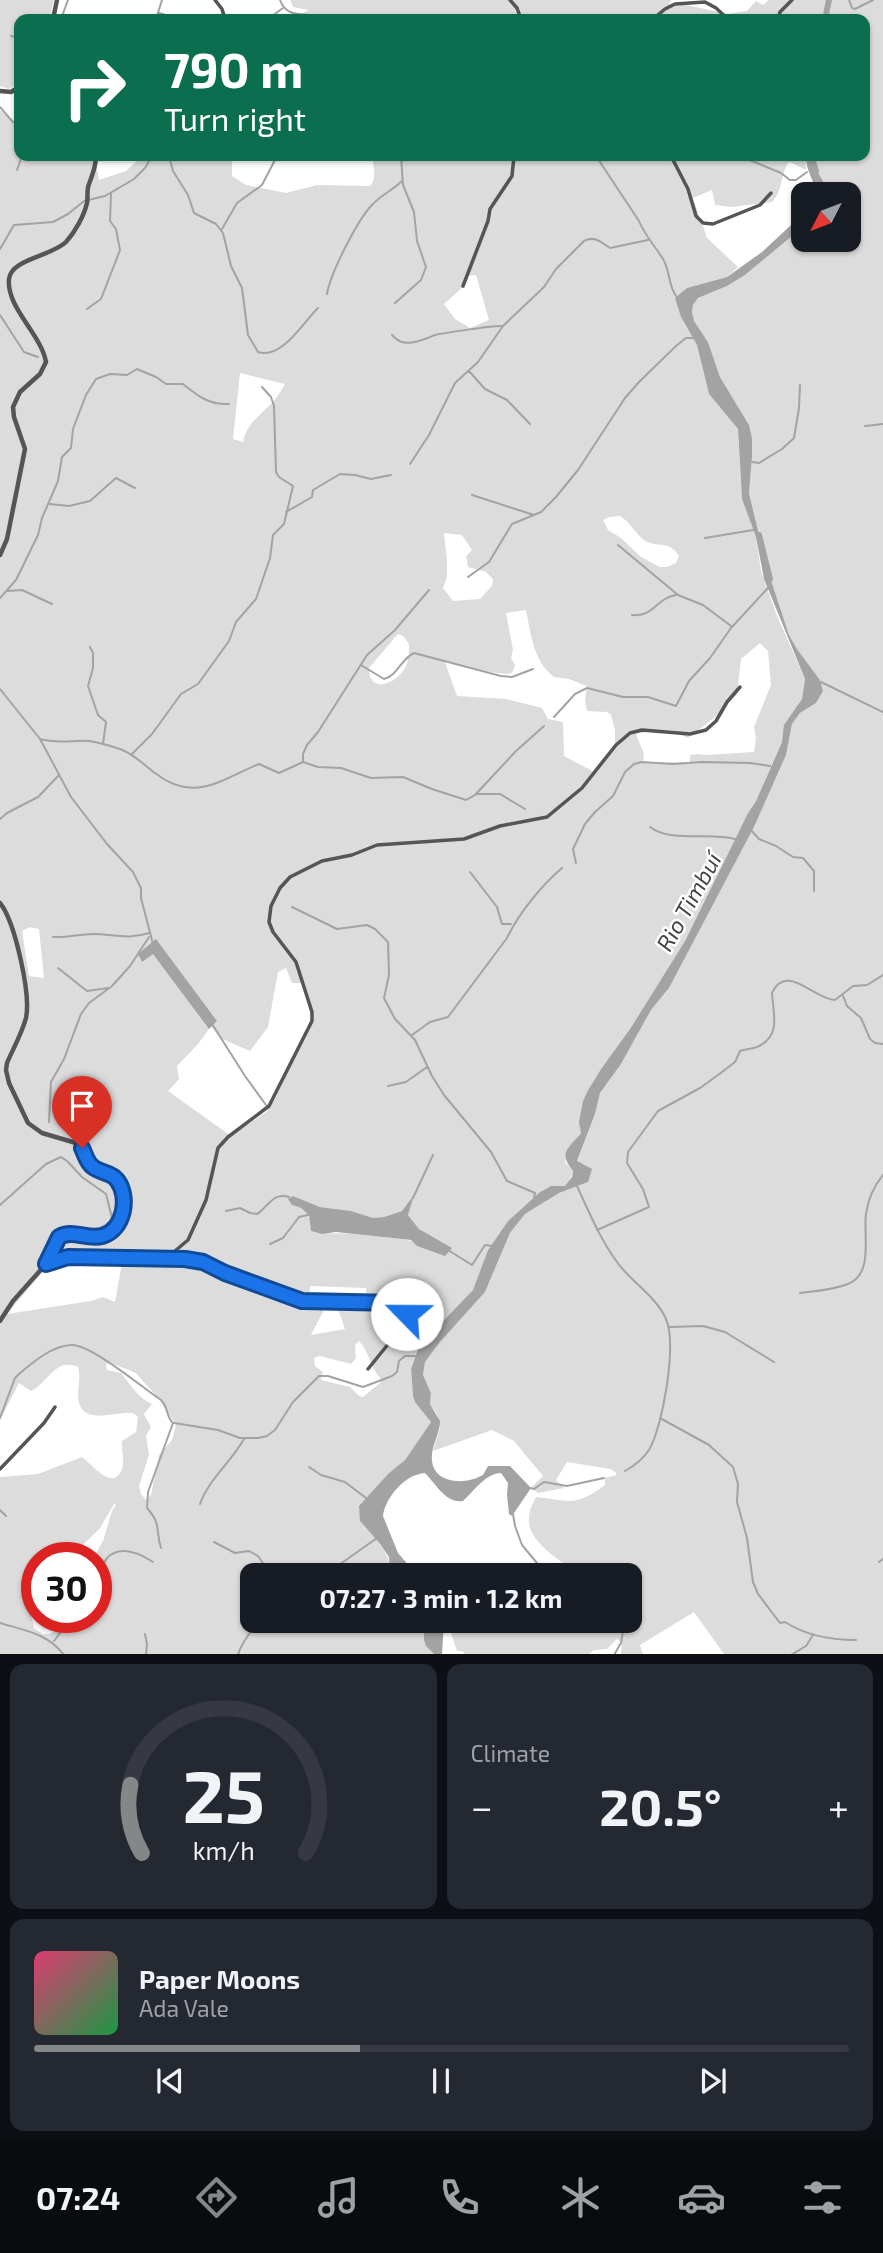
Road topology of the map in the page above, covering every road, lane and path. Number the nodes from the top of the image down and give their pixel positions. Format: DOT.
graph roads {
  1 [pos="792,0"];
  2 [pos="659,14"];
  3 [pos="723,14"];
  4 [pos="779,14"];
  5 [pos="96,161"];
  6 [pos="514,161"];
  7 [pos="674,161"];
  8 [pos="771,193"];
  9 [pos="463,286"];
  10 [pos="0,555"];
  11 [pos="740,687"];
  12 [pos="0,903"];
  13 [pos="165,1258"];
  14 [pos="46,1264"];
  15 [pos="0,1321"];
  16 [pos="368,1369"];
  17 [pos="55,1406"];
  18 [pos="0,1469"];
  1 -- 4 [label="street"];
  2 -- 3 [label="street"];
  5 -- 10 [label="street"];
  6 -- 9 [label="street"];
  7 -- 8 [label="street"];
  11 -- 13 [label="street"];
  12 -- 14 [label="street"];
  13 -- 14 [label="street"];
  13 -- 16 [label="street"];
  14 -- 15 [label="street"];
  17 -- 18 [label="street"];
}
